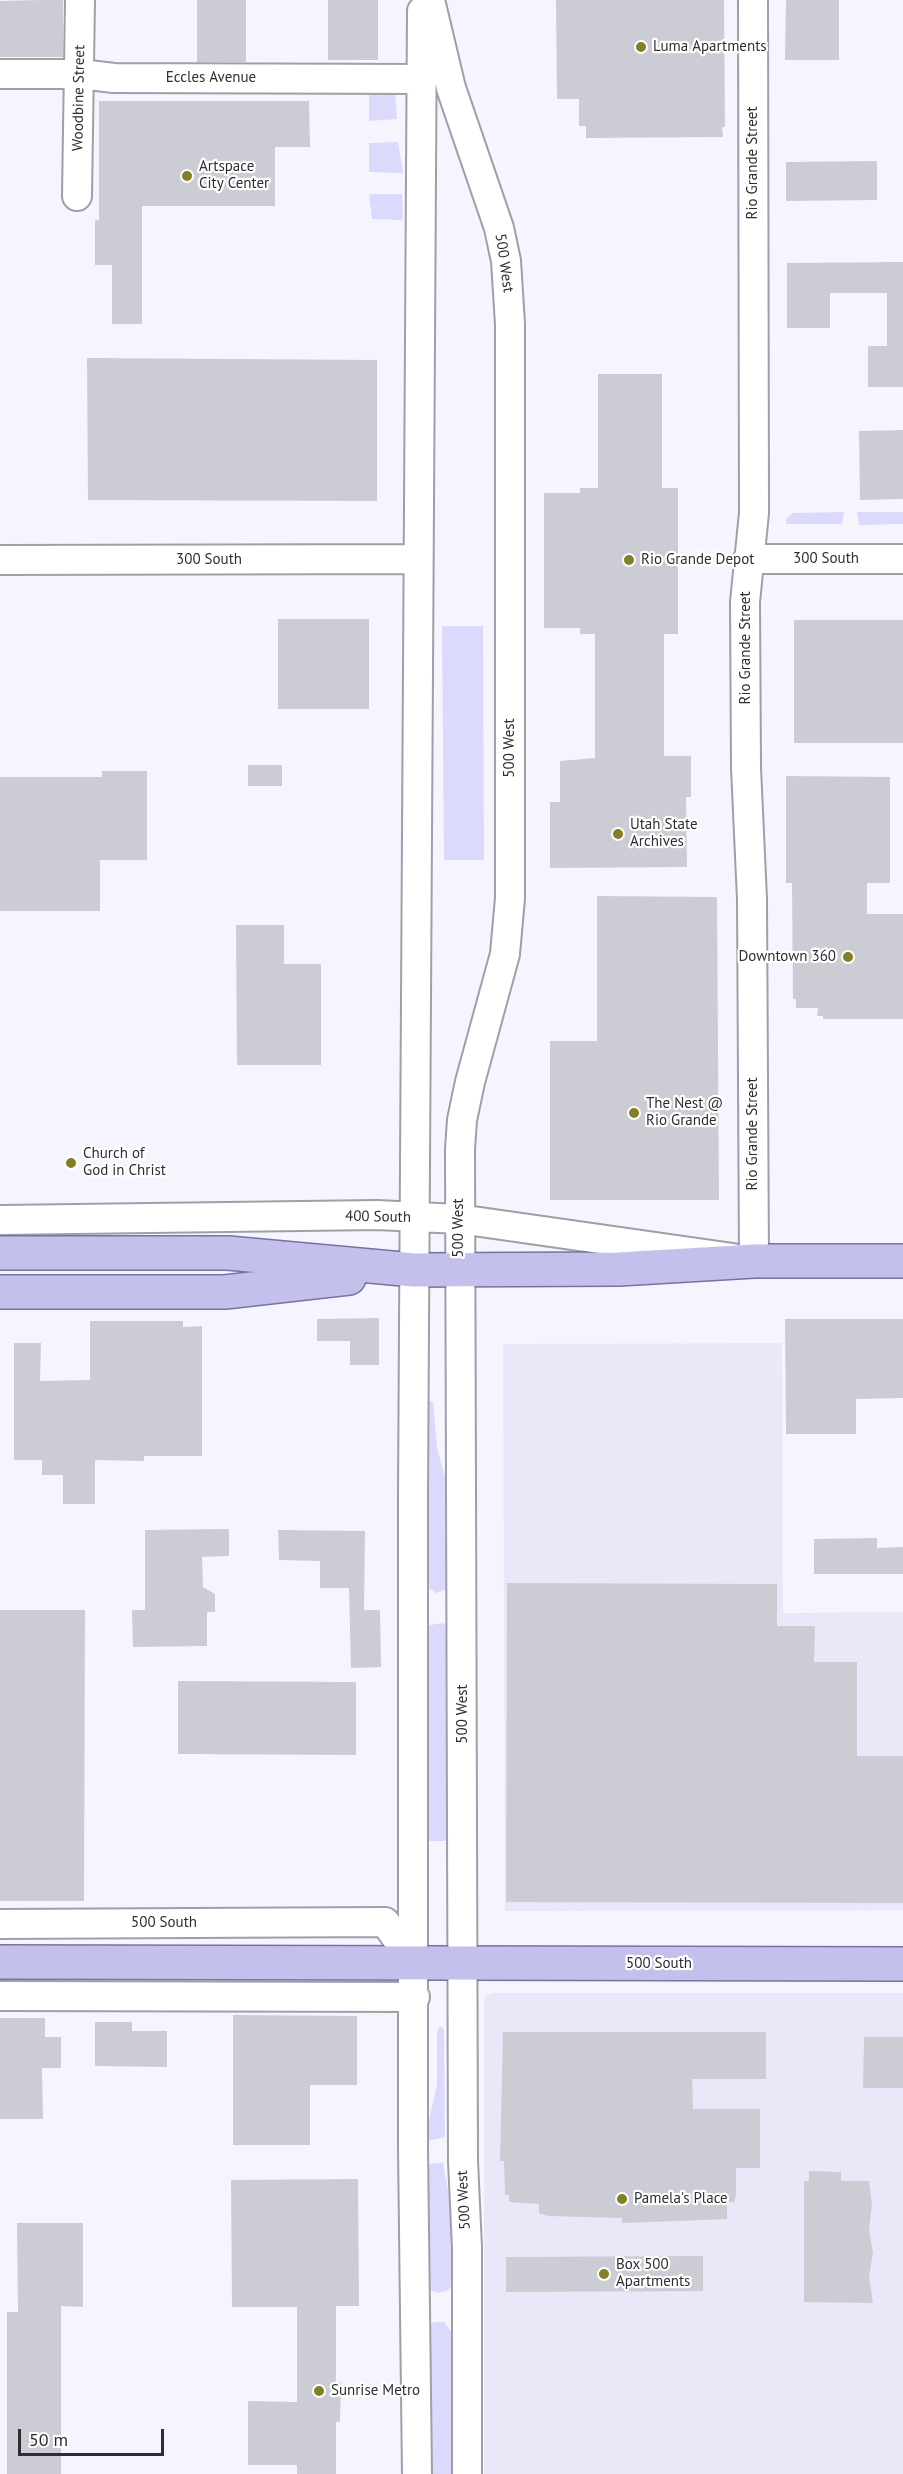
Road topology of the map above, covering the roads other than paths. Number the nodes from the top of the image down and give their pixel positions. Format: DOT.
graph roads {
  1 [pos="80,0"];
  2 [pos="422,0"];
  3 [pos="430,0"];
  4 [pos="753,0"];
  5 [pos="80,74"];
  6 [pos="0,75"];
  7 [pos="421,79"];
  8 [pos="77,196"];
  9 [pos="418,559"];
  10 [pos="748,559"];
  11 [pos="903,559"];
  12 [pos="0,560"];
  13 [pos="414,1218"];
  14 [pos="459,1219"];
  15 [pos="0,1220"];
  16 [pos="0,1253"];
  17 [pos="754,1261"];
  18 [pos="903,1261"];
  19 [pos="414,1270"];
  20 [pos="460,1270"];
  21 [pos="0,1292"];
  22 [pos="0,1924"];
  23 [pos="0,1962"];
  24 [pos="415,1964"];
  25 [pos="463,1964"];
  26 [pos="903,1964"];
  27 [pos="0,1996"];
  28 [pos="415,1997"];
  29 [pos="417,2474"];
  30 [pos="467,2474"];
  1 -- 5 [label="street, Woodbine Street"];
  2 -- 7 [label="street"];
  3 -- 14 [label="street, 500 West"];
  4 -- 10 [label="street, Rio Grande Street"];
  5 -- 6 [label="street, Eccles Avenue"];
  5 -- 7 [label="street, Eccles Avenue"];
  5 -- 8 [label="street, Woodbine Street"];
  7 -- 9 [label="street"];
  9 -- 12 [label="street, 300 South"];
  9 -- 13 [label="street"];
  10 -- 11 [label="street, 300 South"];
  10 -- 17 [label="street, Rio Grande Street"];
  13 -- 14 [label="street, 400 South"];
  13 -- 15 [label="street, 400 South"];
  13 -- 19 [label="street"];
  14 -- 17 [label="street, 400 South"];
  14 -- 20 [label="street, 500 West"];
  16 -- 19 [label="main road, 400 South"];
  17 -- 18 [label="main road, 400 South"];
  17 -- 20 [label="main road, 400 South"];
  19 -- 20 [label="main road, 400 South"];
  19 -- 21 [label="main road, 400 South"];
  19 -- 24 [label="street"];
  20 -- 25 [label="street, 500 West"];
  22 -- 24 [label="street, 500 South"];
  23 -- 24 [label="main road, 500 South"];
  24 -- 25 [label="main road, 500 South"];
  24 -- 28 [label="street"];
  25 -- 26 [label="main road, 500 South"];
  25 -- 30 [label="street, 500 West"];
  27 -- 28 [label="street"];
  28 -- 29 [label="street"];
}
